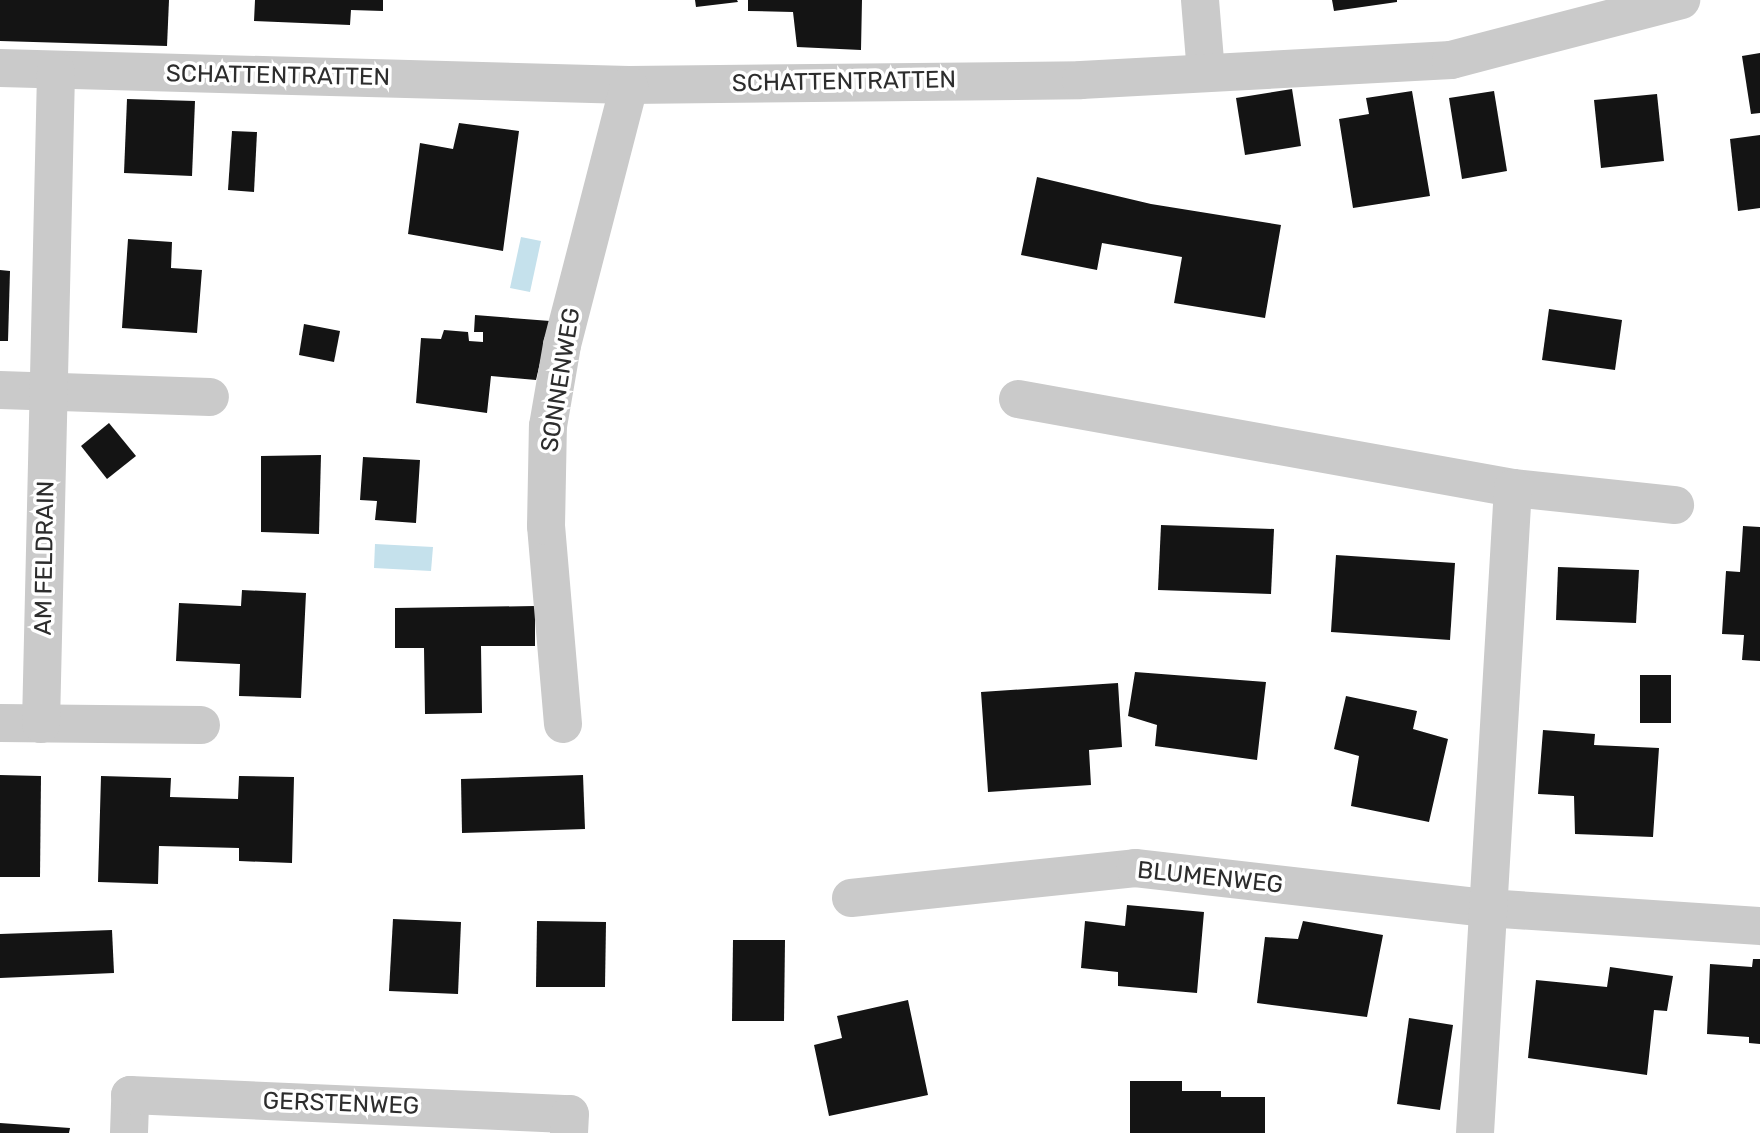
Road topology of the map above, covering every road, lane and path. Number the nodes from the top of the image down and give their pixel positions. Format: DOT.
graph roads {
  1 [pos="1200,0"];
  2 [pos="1681,0"];
  3 [pos="0,68"];
  4 [pos="56,71"];
  5 [pos="1206,73"];
  6 [pos="629,85"];
  7 [pos="0,390"];
  8 [pos="49,391"];
  9 [pos="210,397"];
  10 [pos="1018,399"];
  11 [pos="1513,488"];
  12 [pos="1675,505"];
  13 [pos="0,723"];
  14 [pos="41,724"];
  15 [pos="563,724"];
  16 [pos="201,725"];
  17 [pos="850,898"];
  18 [pos="1487,908"];
  19 [pos="1760,926"];
  20 [pos="129,1133"];
  21 [pos="569,1133"];
  22 [pos="1475,1133"];
  1 -- 5 [label="street"];
  2 -- 5 [label="street, SCHATTENTRATTEN"];
  3 -- 4 [label="street, SCHATTENTRATTEN"];
  4 -- 6 [label="street, SCHATTENTRATTEN"];
  4 -- 8 [label="street, AM FELDRAIN"];
  5 -- 6 [label="street, SCHATTENTRATTEN"];
  6 -- 15 [label="street, SONNENWEG"];
  7 -- 8 [label="street"];
  8 -- 9 [label="street"];
  8 -- 14 [label="street, AM FELDRAIN"];
  10 -- 11 [label="street"];
  11 -- 12 [label="street"];
  11 -- 18 [label="street"];
  13 -- 14 [label="street"];
  14 -- 16 [label="street"];
  17 -- 18 [label="street, BLUMENWEG"];
  18 -- 19 [label="street, BLUMENWEG"];
  18 -- 22 [label="street"];
  20 -- 21 [label="street, GERSTENWEG"];
}
